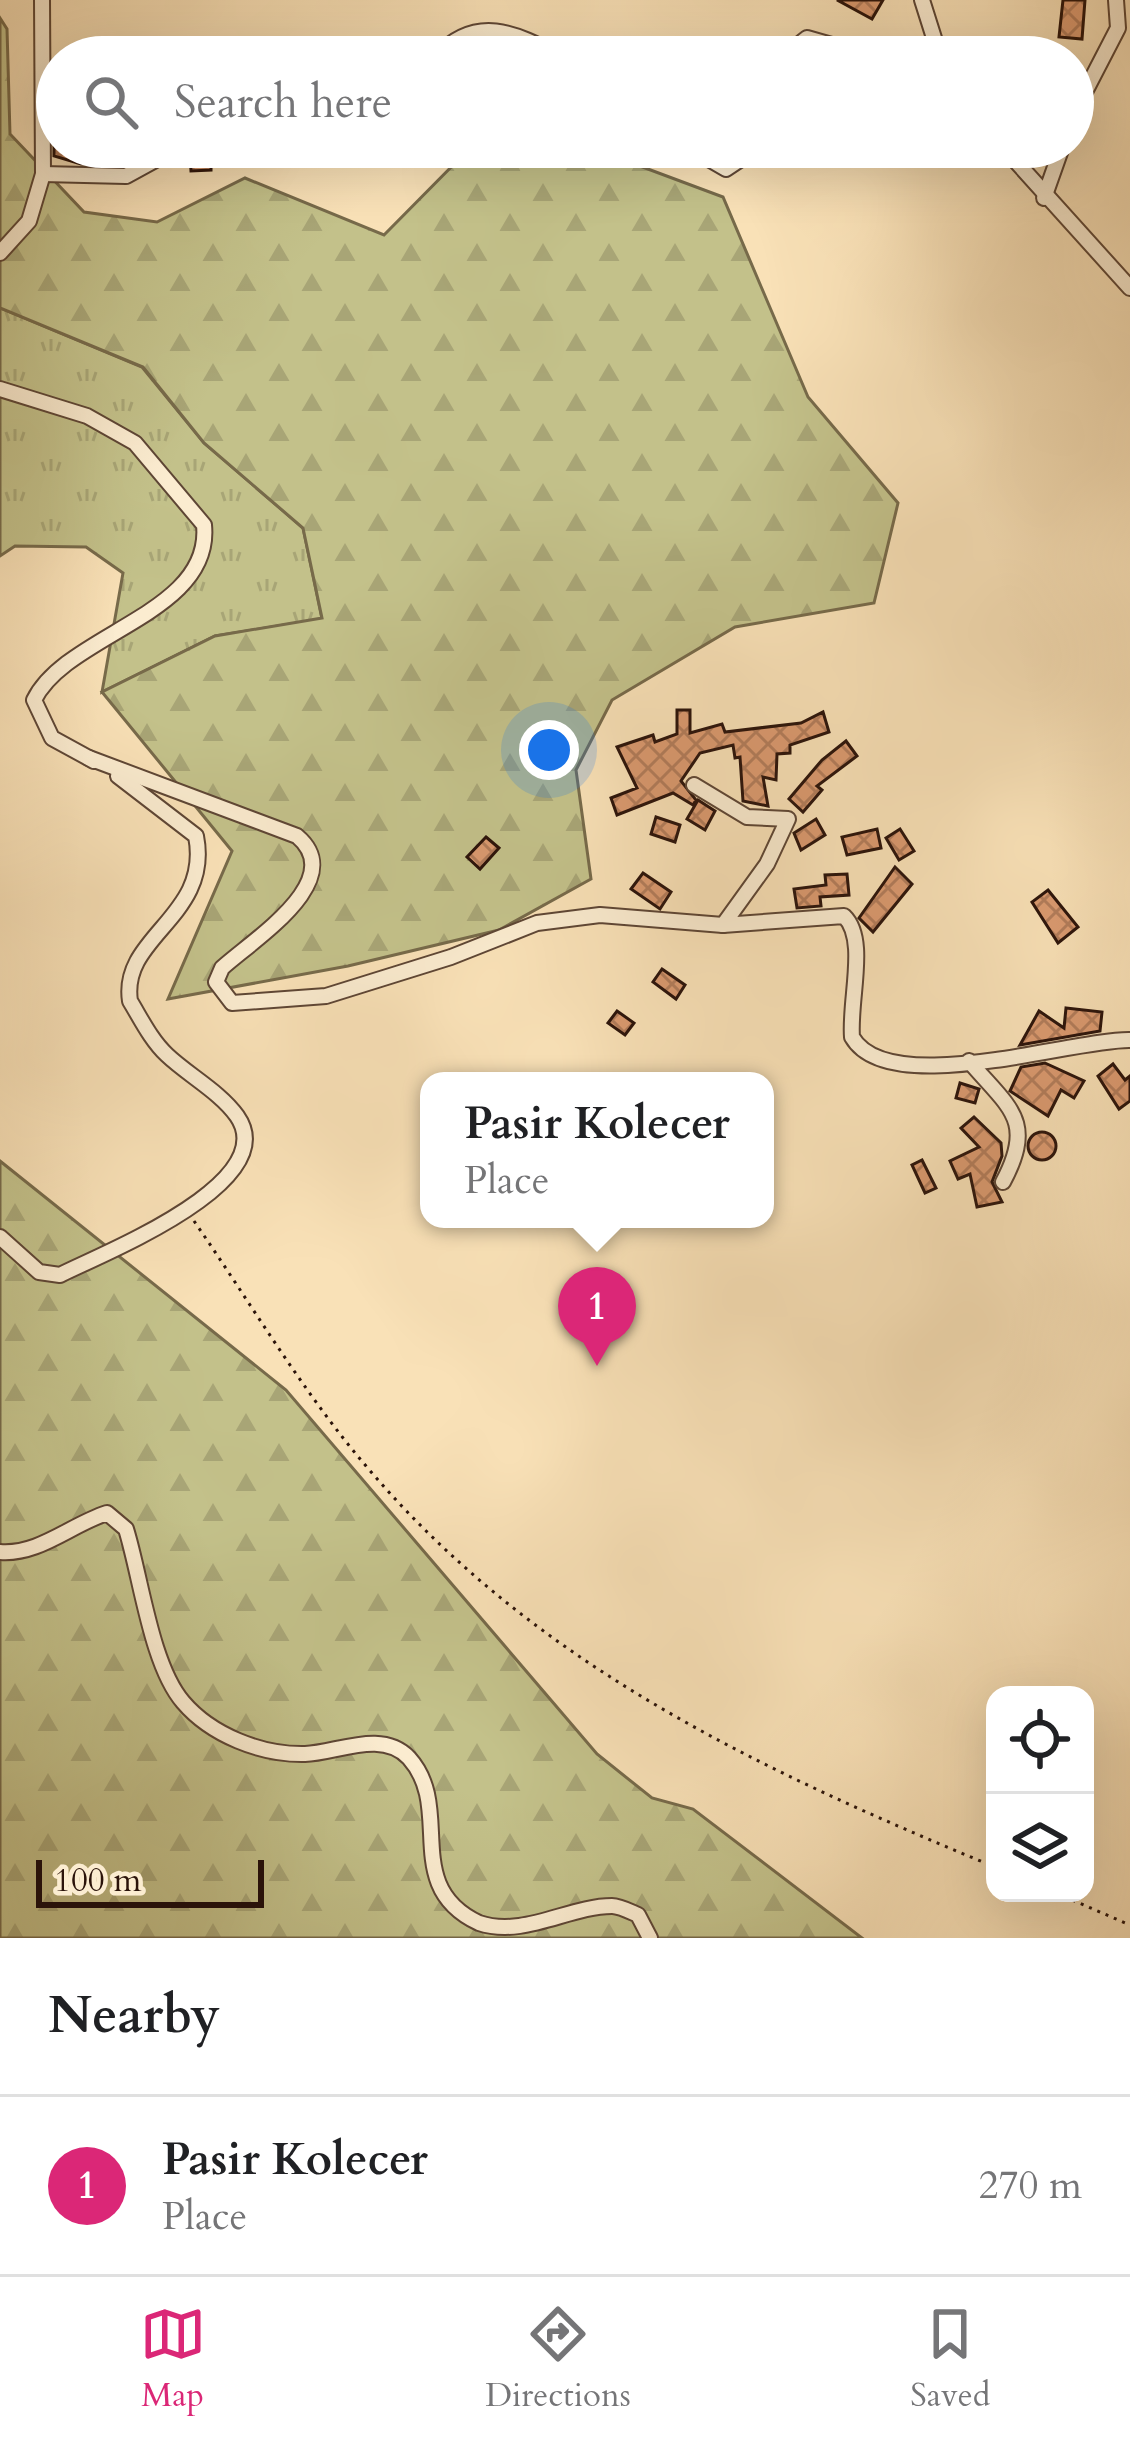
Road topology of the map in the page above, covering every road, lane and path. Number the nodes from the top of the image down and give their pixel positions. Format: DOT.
graph roads {
  1 [pos="42,0"];
  2 [pos="922,0"];
  3 [pos="1116,0"];
  4 [pos="42,36"];
  5 [pos="456,36"];
  6 [pos="502,36"];
  7 [pos="933,36"];
  8 [pos="1094,74"];
  9 [pos="43,168"];
  10 [pos="141,168"];
  11 [pos="1020,168"];
  12 [pos="1055,168"];
  13 [pos="43,174"];
  14 [pos="1044,198"];
  15 [pos="0,253"];
  16 [pos="1130,288"];
  17 [pos="0,389"];
  18 [pos="89,758"];
  19 [pos="694,785"];
  20 [pos="723,926"];
  21 [pos="1130,1040"];
  22 [pos="969,1061"];
  23 [pos="1004,1182"];
  24 [pos="187,1210"];
  25 [pos="0,1237"];
  26 [pos="0,1552"];
  27 [pos="986,1864"];
  28 [pos="1077,1902"];
  29 [pos="1130,1925"];
  30 [pos="650,1938"];
  1 -- 4 [label="street"];
  2 -- 7 [label="street"];
  3 -- 8 [label="street"];
  5 -- 6 [label="street"];
  9 -- 13 [label="street"];
  10 -- 13 [label="street"];
  11 -- 14 [label="street"];
  12 -- 14 [label="street"];
  13 -- 15 [label="street"];
  14 -- 16 [label="street"];
  17 -- 18 [label="street"];
  18 -- 20 [label="street"];
  18 -- 24 [label="street"];
  19 -- 20 [label="street"];
  20 -- 22 [label="street"];
  21 -- 22 [label="street"];
  22 -- 23 [label="street"];
  24 -- 25 [label="street"];
  24 -- 27 [label="path"];
  26 -- 30 [label="street"];
  28 -- 29 [label="path"];
}
